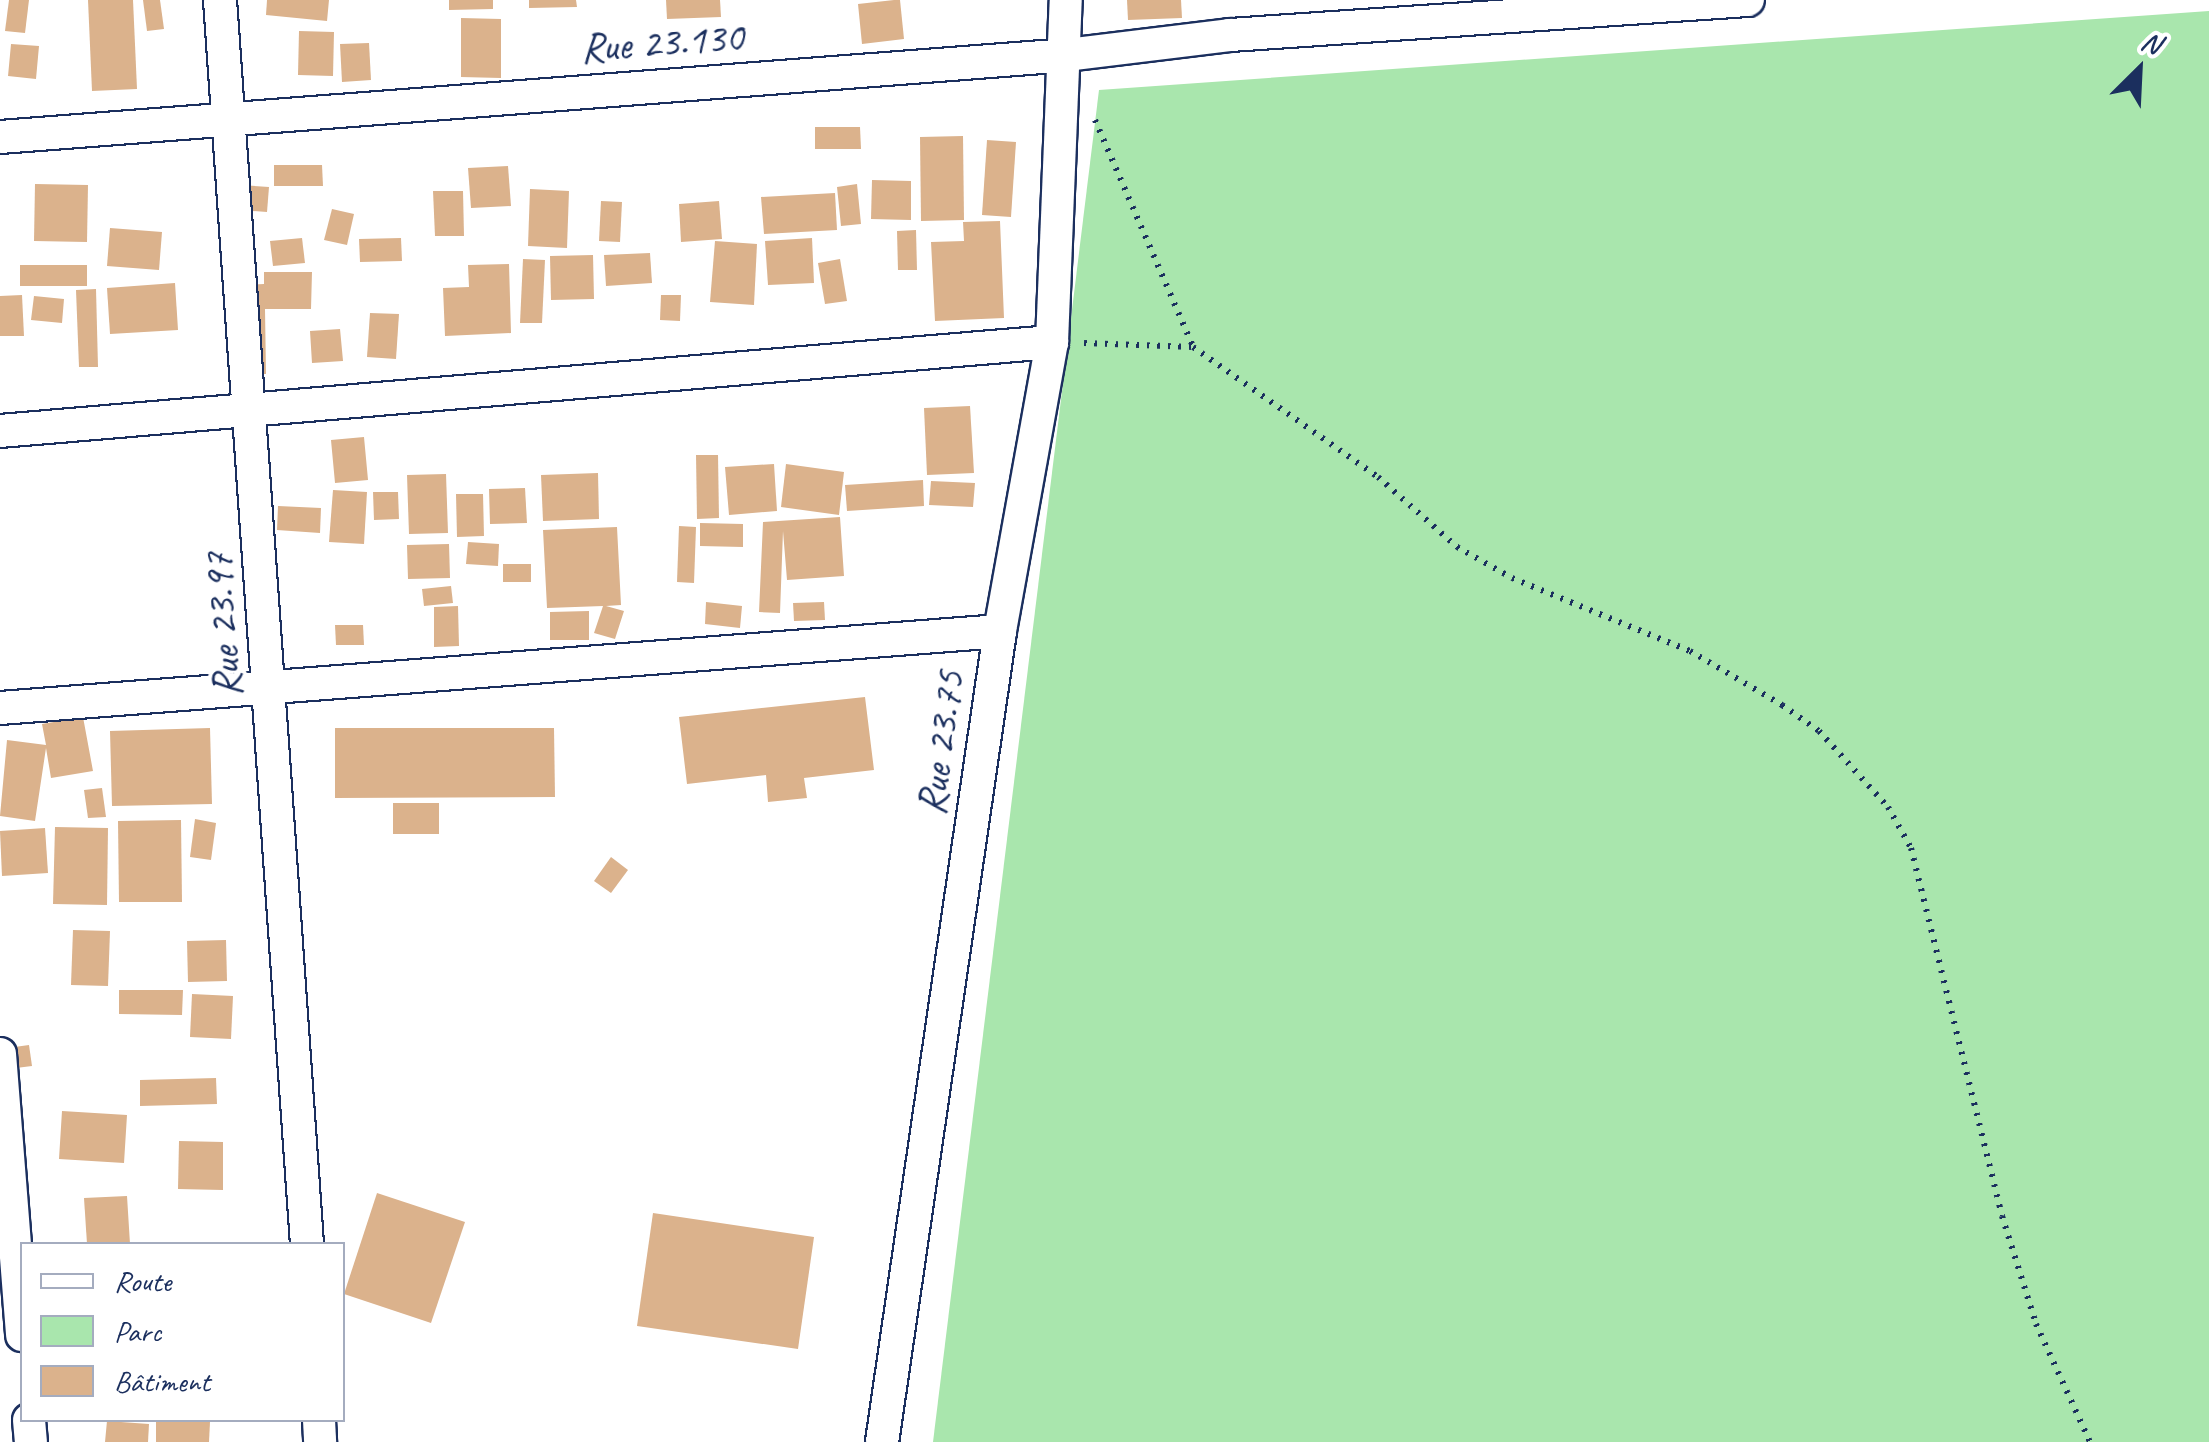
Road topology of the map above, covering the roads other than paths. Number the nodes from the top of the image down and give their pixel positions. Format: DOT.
graph roads {
  1 [pos="220,0"];
  2 [pos="1066,0"];
  3 [pos="1748,0"];
  4 [pos="1067,55"];
  5 [pos="229,118"];
  6 [pos="0,137"];
  7 [pos="1052,342"];
  8 [pos="251,410"];
  9 [pos="0,431"];
  10 [pos="1000,631"];
  11 [pos="270,689"];
  12 [pos="0,708"];
  13 [pos="0,1054"];
  14 [pos="3,1124"];
  15 [pos="307,1242"];
  16 [pos="20,1314"];
  17 [pos="882,1442"];
  1 -- 5 [label="street, Rue 23.97"];
  2 -- 4 [label="street, Rue 23.75"];
  3 -- 4 [label="street, Rue 23.130"];
  4 -- 5 [label="street, Rue 23.130"];
  4 -- 7 [label="street, Rue 23.75"];
  5 -- 6 [label="street, Rue 23.130"];
  5 -- 8 [label="street, Rue 23.97"];
  7 -- 8 [label="street"];
  7 -- 10 [label="street, Rue 23.75"];
  8 -- 9 [label="street"];
  8 -- 11 [label="street, Rue 23.97"];
  10 -- 11 [label="street"];
  10 -- 17 [label="street, Rue 23.75"];
  11 -- 12 [label="street"];
  11 -- 15 [label="street, Rue 23.97"];
  13 -- 14 [label="street"];
  14 -- 16 [label="street"];
}
